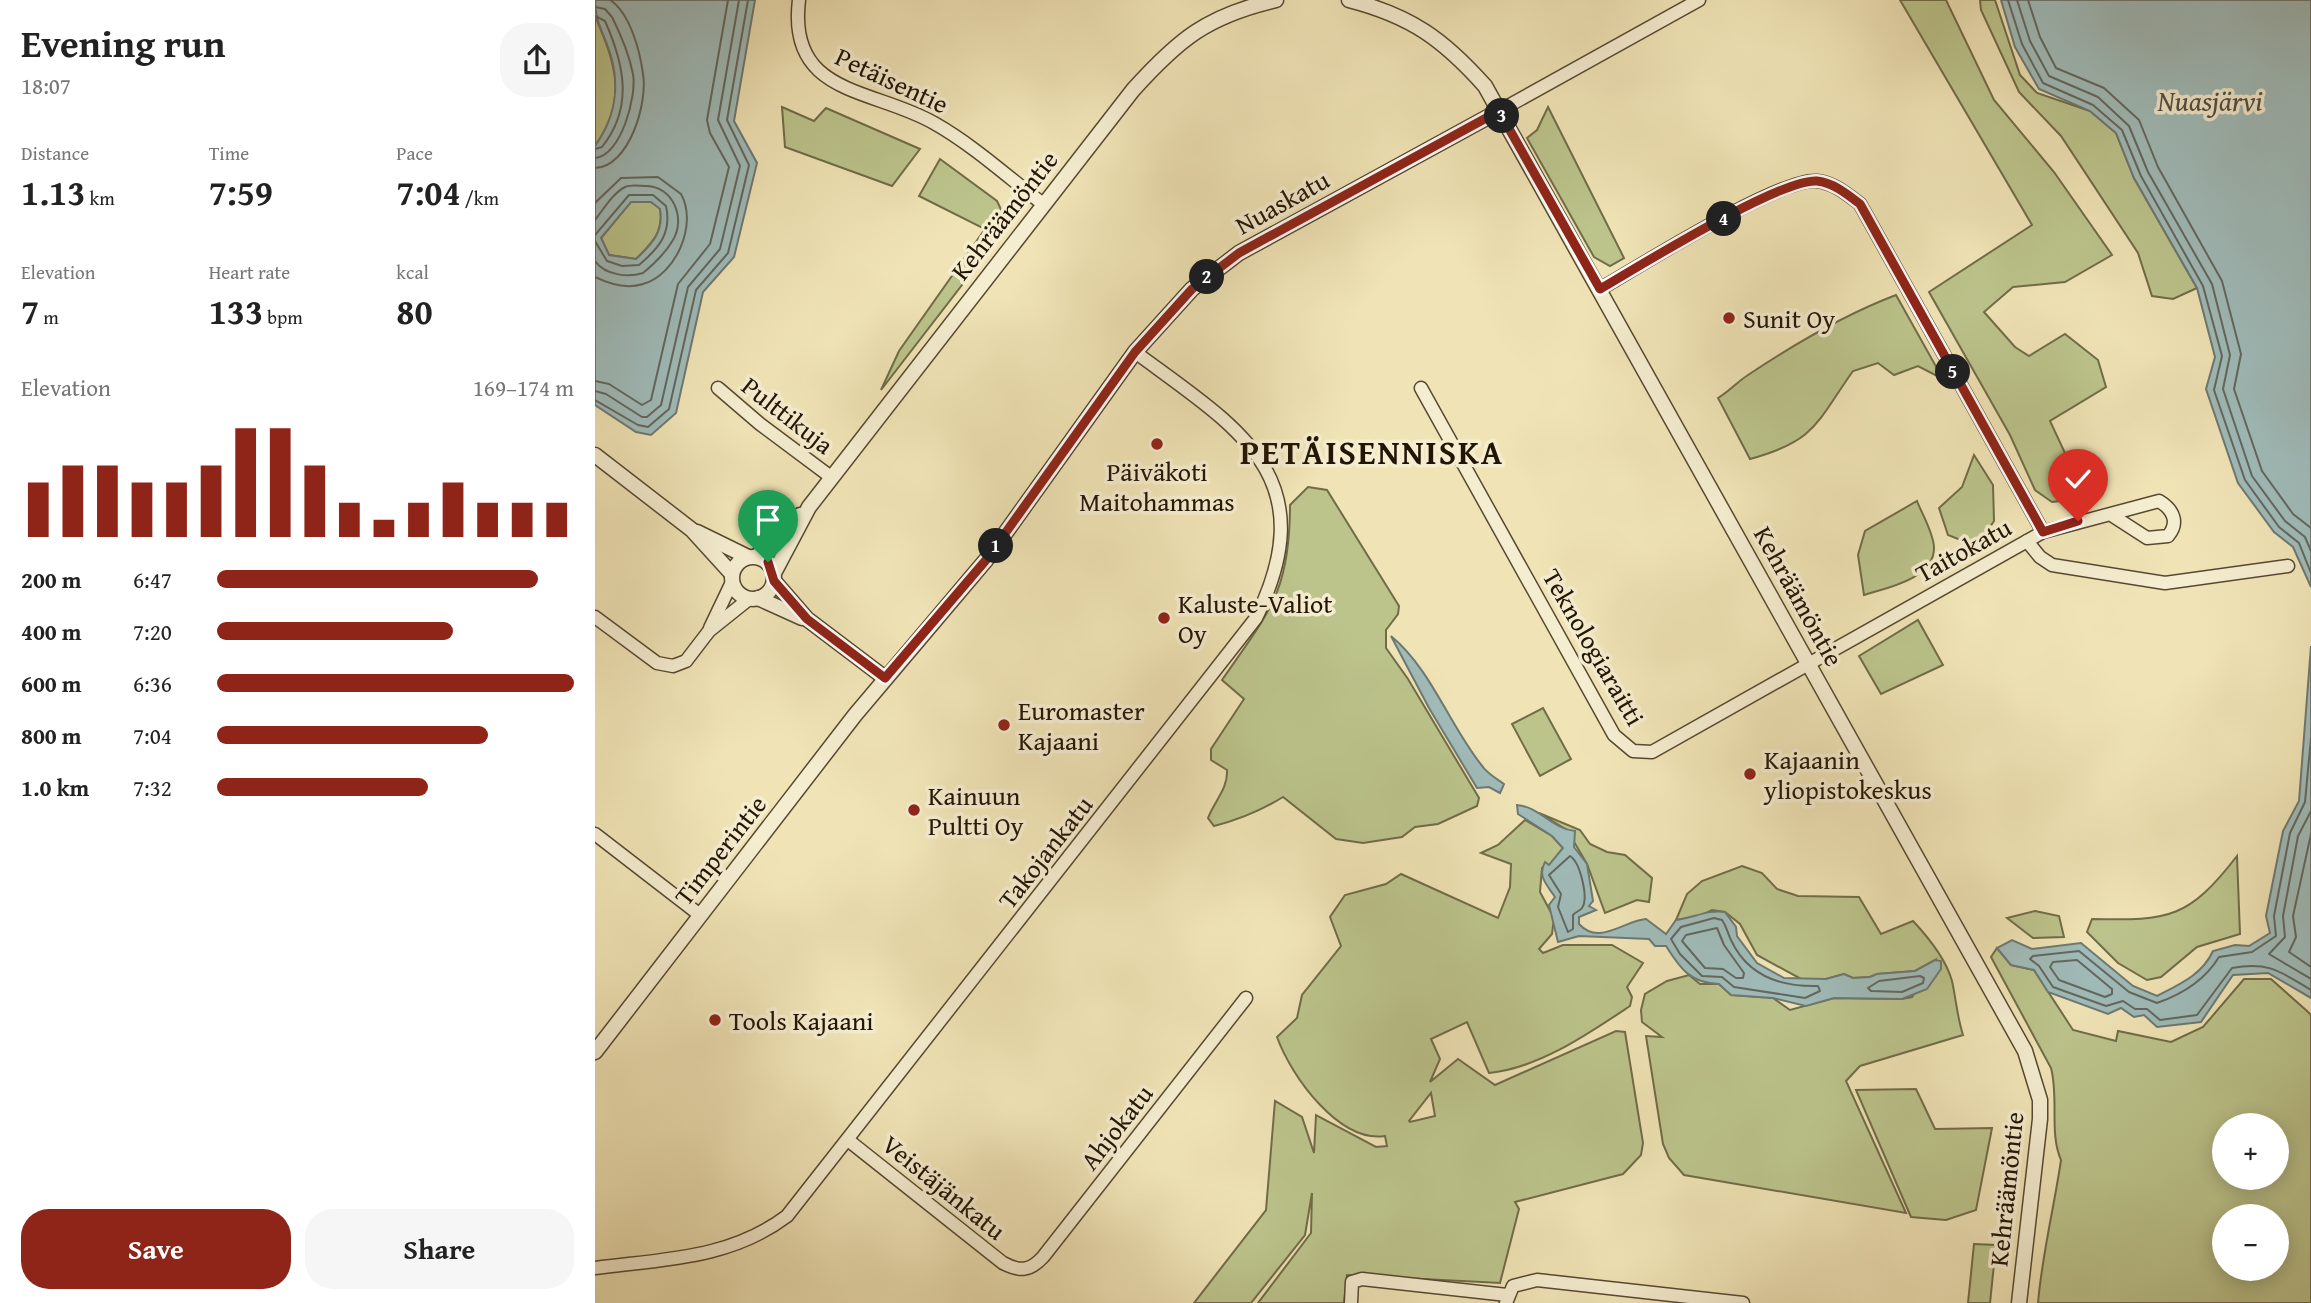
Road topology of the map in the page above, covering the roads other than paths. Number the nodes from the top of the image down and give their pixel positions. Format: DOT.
graph roads {
  1 [pos="799,0"];
  2 [pos="1276,0"];
  3 [pos="1349,0"];
  4 [pos="1699,0"];
  5 [pos="1499,111"];
  6 [pos="1043,204"];
  7 [pos="1600,289"];
  8 [pos="1135,352"];
  9 [pos="718,388"];
  10 [pos="1421,388"];
  11 [pos="595,455"];
  12 [pos="831,477"];
  13 [pos="809,507"];
  14 [pos="2113,516"];
  15 [pos="692,530"];
  16 [pos="2043,532"];
  17 [pos="2027,541"];
  18 [pos="752,556"];
  19 [pos="2288,566"];
  20 [pos="774,577"];
  21 [pos="732,578"];
  22 [pos="753,599"];
  23 [pos="595,617"];
  24 [pos="807,619"];
  25 [pos="709,631"];
  26 [pos="1810,664"];
  27 [pos="885,678"];
  28 [pos="595,834"];
  29 [pos="700,915"];
  30 [pos="1246,998"];
  31 [pos="595,1052"];
  32 [pos="848,1140"];
  33 [pos="595,1268"];
  34 [pos="1013,1269"];
  35 [pos="1509,1295"];
  36 [pos="1350,1303"];
  37 [pos="1743,1303"];
  38 [pos="2019,1303"];
  1 -- 6 [label="street, Petäisentie"];
  2 -- 6 [label="street, Kehräämöntie"];
  3 -- 5 [label="street, Kehräämöntie"];
  4 -- 5 [label="street, Nuaskatu"];
  5 -- 7 [label="street, Kehräämöntie"];
  5 -- 8 [label="street, Nuaskatu"];
  6 -- 12 [label="street, Kehräämöntie"];
  7 -- 16 [label="street"];
  7 -- 26 [label="street, Kehräämöntie"];
  8 -- 27 [label="street, Nuaskatu"];
  8 -- 32 [label="street, Takojankatu"];
  9 -- 12 [label="street, Pulttikuja"];
  10 -- 26 [label="street, Teknologiaraitti"];
  11 -- 15 [label="street"];
  12 -- 13 [label="street, Kehräämöntie"];
  13 -- 18 [label="street, Kehräämöntie"];
  13 -- 20 [label="street, Kehräämöntie"];
  14 -- 14 [label="street, Taitokatu"];
  14 -- 16 [label="street, Taitokatu"];
  15 -- 18 [label="street"];
  15 -- 21 [label="street"];
  16 -- 17 [label="street, Taitokatu"];
  17 -- 19 [label="street"];
  17 -- 26 [label="street, Taitokatu"];
  18 -- 20 [label="street"];
  18 -- 21 [label="street"];
  20 -- 22 [label="street"];
  20 -- 24 [label="street"];
  21 -- 22 [label="street"];
  21 -- 25 [label="street"];
  22 -- 24 [label="street"];
  22 -- 25 [label="street"];
  23 -- 25 [label="street"];
  24 -- 27 [label="street"];
  26 -- 38 [label="street, Kehräämöntie"];
  27 -- 29 [label="street, Timperintie"];
  28 -- 29 [label="street"];
  29 -- 31 [label="street, Timperintie"];
  30 -- 34 [label="street, Ahjokatu"];
  32 -- 33 [label="street, Takojankatu"];
  32 -- 34 [label="street, Veistäjänkatu"];
  35 -- 36 [label="street"];
  35 -- 37 [label="street"];
}
